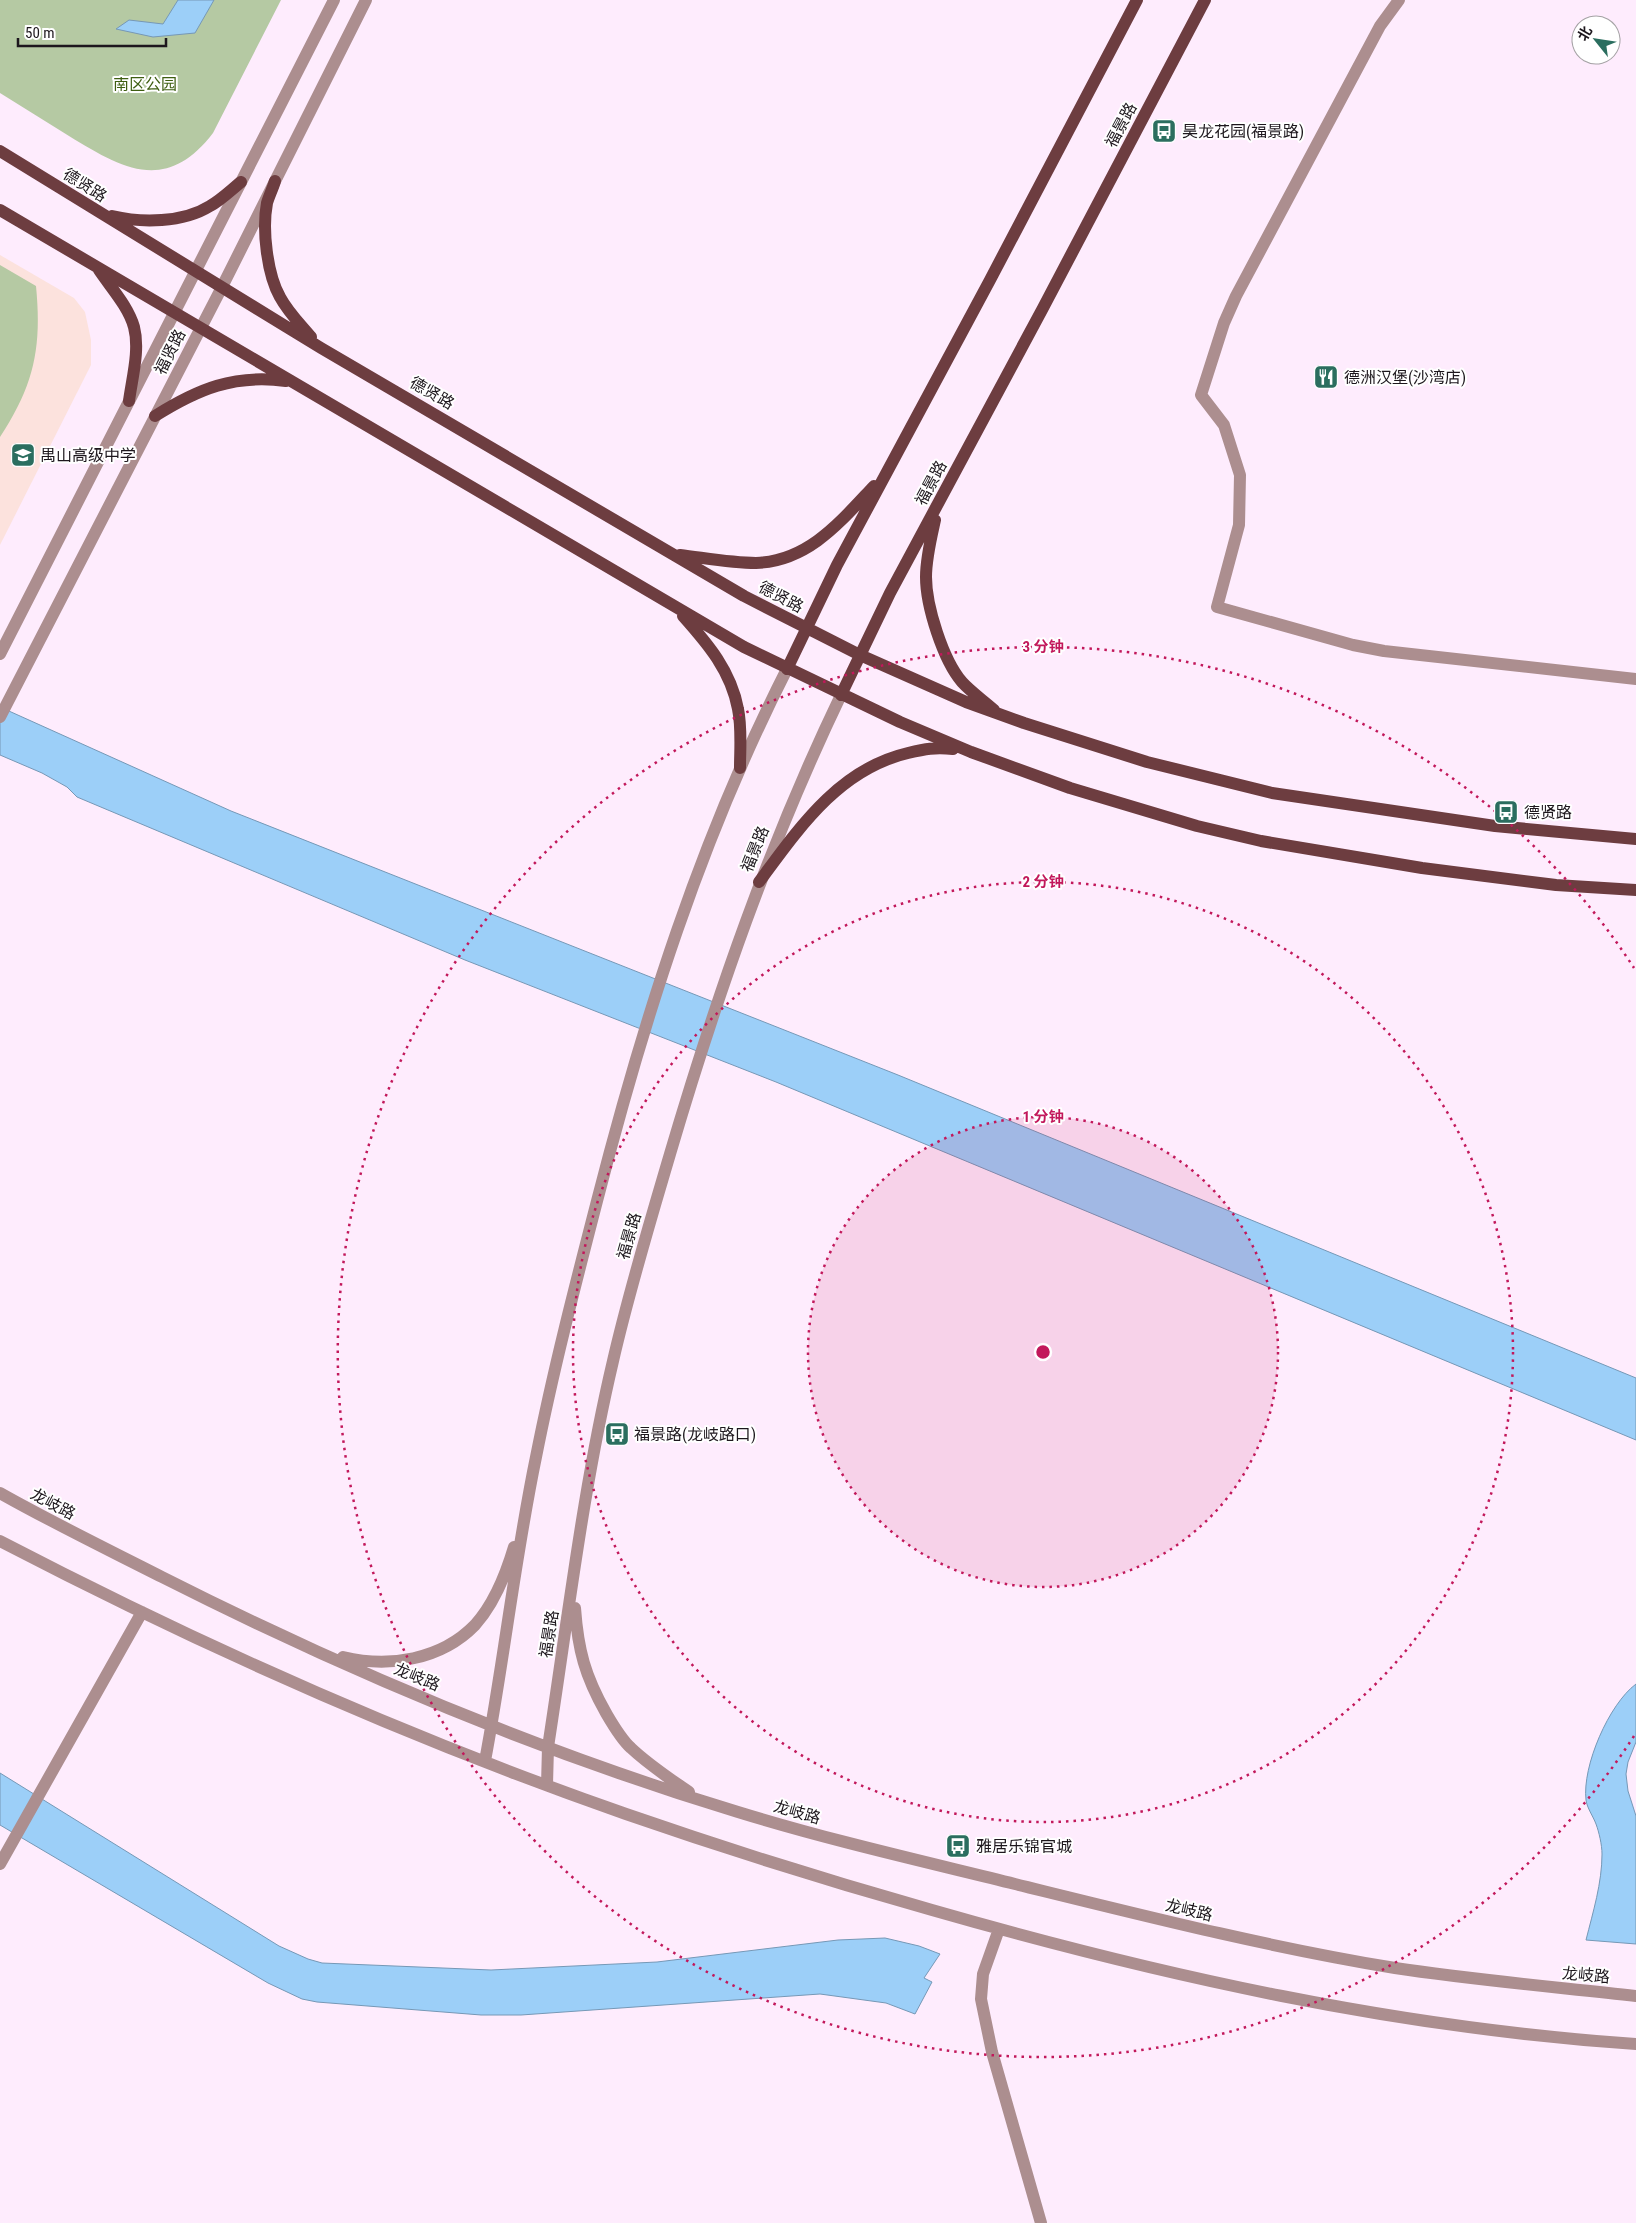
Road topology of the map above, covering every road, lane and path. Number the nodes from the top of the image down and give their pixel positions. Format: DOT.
graph roads {
  1 [pos="334,0"];
  2 [pos="366,0"];
  3 [pos="1137,0"];
  4 [pos="1205,0"];
  5 [pos="1399,0"];
  6 [pos="0,152"];
  7 [pos="240,182"];
  8 [pos="275,182"];
  9 [pos="0,210"];
  10 [pos="100,213"];
  11 [pos="96,266"];
  12 [pos="195,271"];
  13 [pos="222,287"];
  14 [pos="174,312"];
  15 [pos="201,328"];
  16 [pos="319,346"];
  17 [pos="294,382"];
  18 [pos="129,401"];
  19 [pos="155,416"];
  20 [pos="886,473"];
  21 [pos="938,503"];
  22 [pos="675,554"];
  23 [pos="675,607"];
  24 [pos="807,629"];
  25 [pos="0,654"];
  26 [pos="860,655"];
  27 [pos="787,669"];
  28 [pos="1636,679"];
  29 [pos="841,695"];
  30 [pos="1000,715"];
  31 [pos="0,717"];
  32 [pos="971,752"];
  33 [pos="740,768"];
  34 [pos="1636,839"];
  35 [pos="759,882"];
  36 [pos="1636,890"];
  37 [pos="0,1493"];
  38 [pos="527,1506"];
  39 [pos="0,1541"];
  40 [pos="573,1586"];
  41 [pos="142,1612"];
  42 [pos="313,1650"];
  43 [pos="492,1725"];
  44 [pos="548,1747"];
  45 [pos="485,1762"];
  46 [pos="547,1785"];
  47 [pos="702,1800"];
  48 [pos="0,1864"];
  49 [pos="999,1930"];
  50 [pos="1636,1996"];
  51 [pos="1636,2044"];
  52 [pos="1041,2223"];
  1 -- 7 [label="street, 福贤路"];
  2 -- 8 [label="street, 福贤路"];
  3 -- 20 [label="main road"];
  4 -- 21 [label="main road, 福景路"];
  5 -- 28 [label="street"];
  6 -- 10 [label="main road, 德贤路"];
  7 -- 10 [label="main road"];
  7 -- 12 [label="street, 福贤路"];
  8 -- 13 [label="street, 福贤路"];
  8 -- 16 [label="main road"];
  9 -- 11 [label="main road"];
  10 -- 12 [label="main road, 德贤路"];
  11 -- 14 [label="main road"];
  11 -- 18 [label="main road"];
  12 -- 13 [label="main road, 德贤路"];
  12 -- 14 [label="street, 福贤路"];
  13 -- 15 [label="street, 福贤路"];
  13 -- 16 [label="main road, 德贤路"];
  14 -- 15 [label="main road"];
  14 -- 18 [label="street, 福贤路"];
  15 -- 17 [label="main road"];
  15 -- 19 [label="street, 福贤路"];
  16 -- 22 [label="main road, 德贤路"];
  17 -- 19 [label="main road"];
  17 -- 23 [label="main road"];
  18 -- 25 [label="street, 福贤路"];
  19 -- 31 [label="street, 福贤路"];
  20 -- 22 [label="main road"];
  20 -- 24 [label="main road"];
  21 -- 26 [label="main road, 福景路"];
  21 -- 30 [label="main road"];
  22 -- 24 [label="main road, 德贤路"];
  23 -- 27 [label="main road"];
  23 -- 33 [label="main road"];
  24 -- 26 [label="main road, 德贤路"];
  24 -- 27 [label="main road"];
  26 -- 29 [label="main road, 福景路"];
  26 -- 30 [label="main road, 德贤路"];
  27 -- 29 [label="main road"];
  27 -- 33 [label="street"];
  29 -- 32 [label="main road"];
  29 -- 35 [label="street, 福景路"];
  30 -- 34 [label="main road, 德贤路"];
  32 -- 35 [label="main road"];
  32 -- 36 [label="main road"];
  33 -- 38 [label="street"];
  35 -- 40 [label="street, 福景路"];
  37 -- 42 [label="street, 龙岐路"];
  38 -- 42 [label="street"];
  38 -- 43 [label="street"];
  39 -- 41 [label="street"];
  40 -- 44 [label="street, 福景路"];
  40 -- 47 [label="street"];
  41 -- 45 [label="street"];
  41 -- 48 [label="street"];
  42 -- 43 [label="street, 龙岐路"];
  43 -- 44 [label="street, 龙岐路"];
  43 -- 45 [label="street"];
  44 -- 46 [label="street, 福景路"];
  44 -- 47 [label="street, 龙岐路"];
  45 -- 46 [label="street"];
  46 -- 49 [label="street"];
  47 -- 50 [label="street, 龙岐路"];
  49 -- 51 [label="street"];
  49 -- 52 [label="street"];
}
